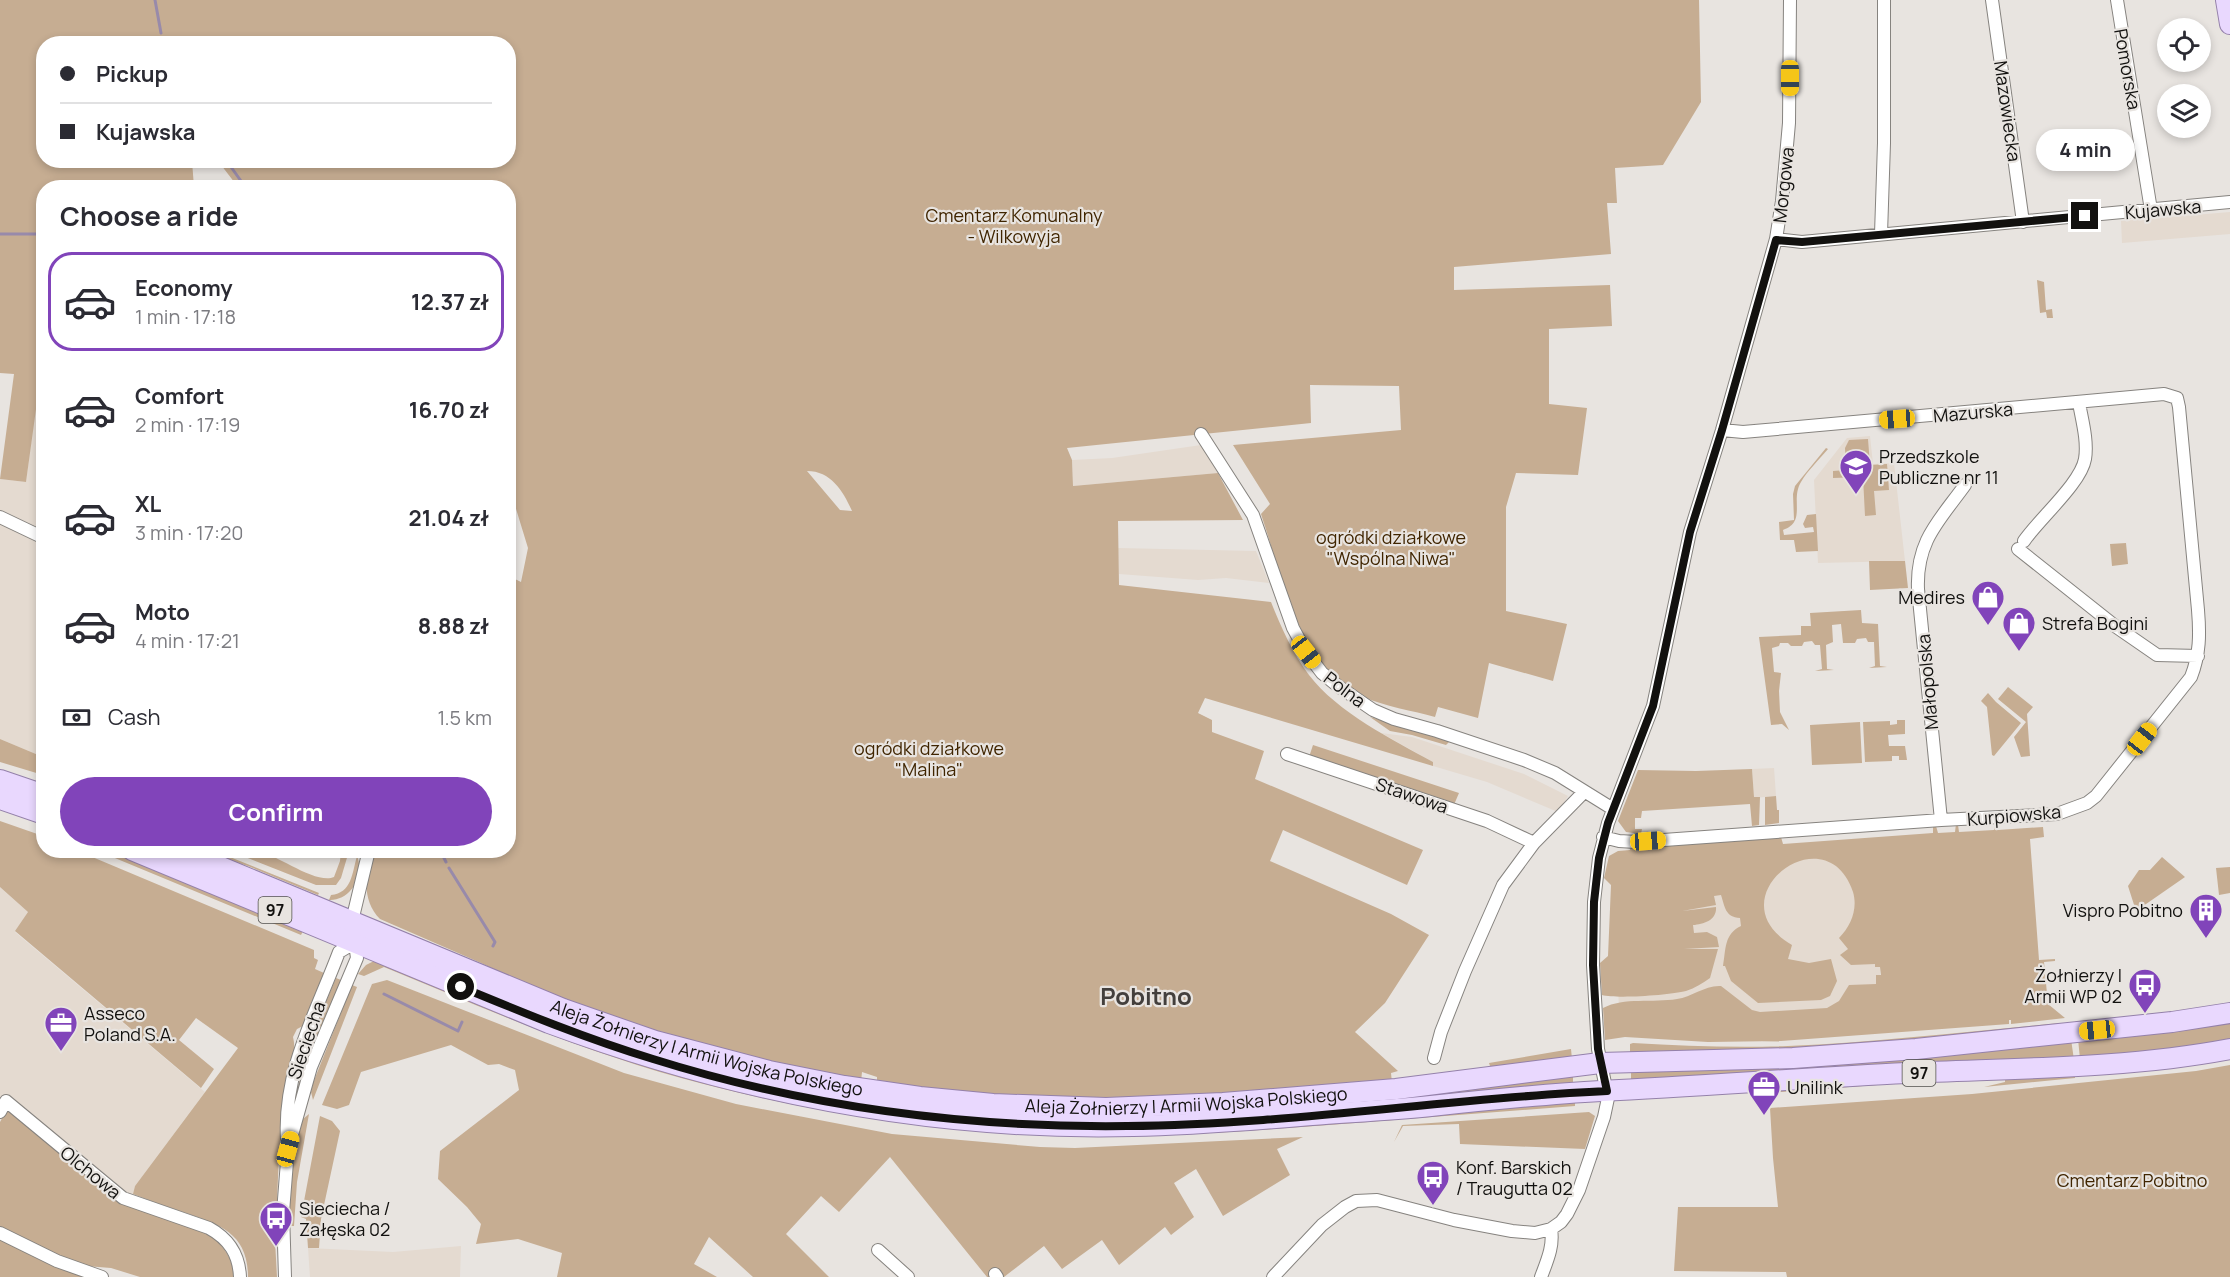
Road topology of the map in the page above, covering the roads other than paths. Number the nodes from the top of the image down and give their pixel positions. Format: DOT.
graph roads {
  1 [pos="1790,0"];
  2 [pos="1884,0"];
  3 [pos="1992,0"];
  4 [pos="2117,0"];
  5 [pos="2226,0"];
  6 [pos="2230,24"];
  7 [pos="2230,202"];
  8 [pos="2151,210"];
  9 [pos="2023,222"];
  10 [pos="1881,234"];
  11 [pos="1776,240"];
  12 [pos="2177,398"];
  13 [pos="2079,403"];
  14 [pos="1722,430"];
  15 [pos="1201,434"];
  16 [pos="1965,485"];
  17 [pos="0,516"];
  18 [pos="36,534"];
  19 [pos="2198,656"];
  20 [pos="1287,754"];
  21 [pos="0,780"];
  22 [pos="36,792"];
  23 [pos="1584,792"];
  24 [pos="0,799"];
  25 [pos="1613,809"];
  26 [pos="36,811"];
  27 [pos="1941,820"];
  28 [pos="1603,837"];
  29 [pos="1534,843"];
  30 [pos="151,858"];
  31 [pos="199,858"];
  32 [pos="367,858"];
  33 [pos="352,921"];
  34 [pos="354,943"];
  35 [pos="2230,1013"];
  36 [pos="2230,1049"];
  37 [pos="1434,1058"];
  38 [pos="1600,1063"];
  39 [pos="1607,1091"];
  40 [pos="0,1112"];
  41 [pos="288,1149"];
  42 [pos="1551,1229"];
  43 [pos="0,1233"];
  44 [pos="878,1250"];
  45 [pos="102,1277"];
  46 [pos="240,1277"];
  47 [pos="285,1277"];
  48 [pos="908,1277"];
  49 [pos="1273,1277"];
  50 [pos="1541,1277"];
  1 -- 11 [label="street, Morgowa"];
  2 -- 10 [label="street"];
  3 -- 9 [label="street, Mazowiecka"];
  4 -- 8 [label="street, Pomorska"];
  5 -- 6 [label="main road"];
  7 -- 8 [label="street, Kujawska"];
  8 -- 9 [label="street, Kujawska"];
  9 -- 10 [label="street, Kujawska"];
  10 -- 11 [label="street, Kujawska"];
  11 -- 14 [label="street, Morgowa"];
  12 -- 13 [label="street, Mazurska"];
  12 -- 19 [label="street, Kurpiowska"];
  13 -- 14 [label="street, Mazurska"];
  13 -- 19 [label="street"];
  14 -- 25 [label="street, Morgowa"];
  15 -- 23 [label="street, Polna"];
  16 -- 27 [label="street, Małopolska"];
  17 -- 18 [label="street"];
  19 -- 27 [label="street, Kurpiowska"];
  20 -- 29 [label="street, Stawowa"];
  21 -- 22 [label="main road"];
  23 -- 25 [label="street, Polna"];
  23 -- 29 [label="street"];
  24 -- 26 [label="main road"];
  25 -- 28 [label="street, Morgowa"];
  27 -- 28 [label="street, Kurpiowska"];
  28 -- 38 [label="street, Morgowa"];
  29 -- 37 [label="street"];
  30 -- 34 [label="main road, Aleja Żołnierzy I Armii Wojska Polskiego / 97"];
  31 -- 33 [label="main road, Aleja Żołnierzy I Armii Wojska Polskiego / 97"];
  32 -- 33 [label="street, Sieciecha"];
  33 -- 34 [label="street, Sieciecha"];
  33 -- 38 [label="main road, Aleja Żołnierzy I Armii Wojska Polskiego / 97"];
  34 -- 39 [label="main road, Aleja Żołnierzy I Armii Wojska Polskiego / 97"];
  34 -- 41 [label="street, Sieciecha"];
  34 -- 41 [label="street, Sieciecha"];
  35 -- 38 [label="main road, Aleja Żołnierzy I Armii Wojska Polskiego / 97"];
  36 -- 39 [label="main road, Aleja Żołnierzy I Armii Wojska Polskiego / 97"];
  38 -- 39 [label="street, Morgowa"];
  39 -- 42 [label="street"];
  40 -- 46 [label="street, Olchowa"];
  41 -- 47 [label="street, Sieciecha"];
  42 -- 49 [label="street"];
  42 -- 50 [label="street"];
  43 -- 45 [label="street"];
  44 -- 48 [label="street"];
}
